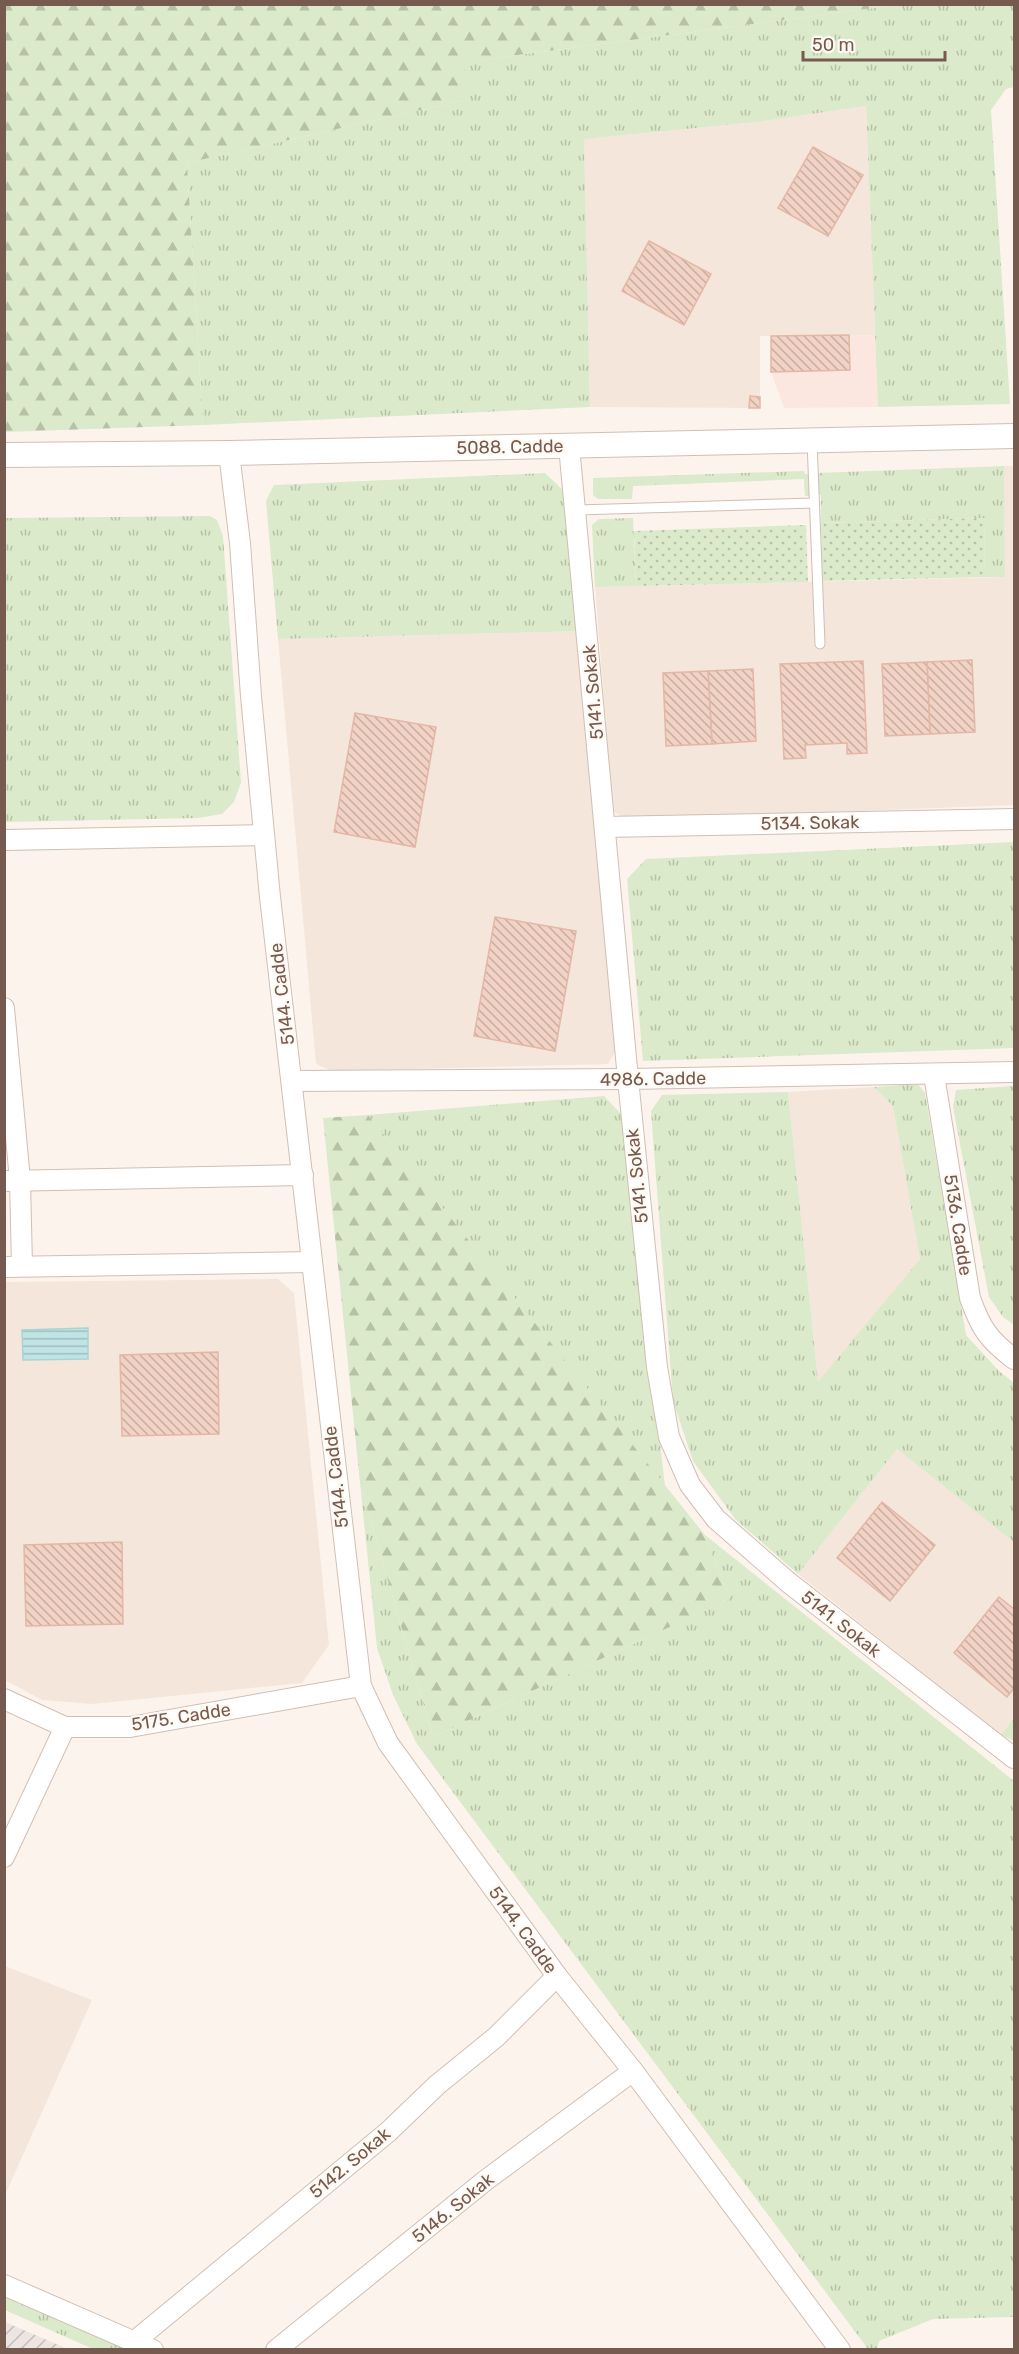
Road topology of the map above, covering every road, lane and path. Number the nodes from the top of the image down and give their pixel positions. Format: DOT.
graph roads {
  1 [pos="1014,436"];
  2 [pos="812,441"];
  3 [pos="569,446"];
  4 [pos="229,453"];
  5 [pos="4,454"];
  6 [pos="814,503"];
  7 [pos="577,510"];
  8 [pos="820,644"];
  9 [pos="1014,819"];
  10 [pos="605,827"];
  11 [pos="264,835"];
  12 [pos="4,840"];
  13 [pos="4,1008"];
  14 [pos="1014,1072"];
  15 [pos="934,1075"];
  16 [pos="628,1079"];
  17 [pos="292,1080"];
  18 [pos="303,1175"];
  19 [pos="12,1180"];
  20 [pos="312,1262"];
  21 [pos="13,1267"];
  22 [pos="1014,1359"];
  23 [pos="361,1686"];
  24 [pos="4,1699"];
  25 [pos="66,1727"];
  26 [pos="1012,1756"];
  27 [pos="4,1857"];
  28 [pos="557,1976"];
  29 [pos="633,2071"];
  30 [pos="4,2285"];
  31 [pos="144,2345"];
  32 [pos="834,2347"];
  33 [pos="276,2349"];
  1 -- 2 [label="street, 5088. Cadde"];
  2 -- 3 [label="street, 5088. Cadde"];
  2 -- 6 [label="lane"];
  3 -- 4 [label="street, 5088. Cadde"];
  3 -- 7 [label="street, 5141. Sokak"];
  4 -- 5 [label="street, 5088. Cadde"];
  4 -- 11 [label="street, 5144. Cadde"];
  6 -- 7 [label="lane"];
  6 -- 8 [label="lane"];
  7 -- 10 [label="street, 5141. Sokak"];
  9 -- 10 [label="street, 5134. Sokak"];
  10 -- 16 [label="street, 5141. Sokak"];
  11 -- 12 [label="street"];
  11 -- 17 [label="street, 5144. Cadde"];
  13 -- 19 [label="street"];
  14 -- 15 [label="street, 4986. Cadde"];
  15 -- 16 [label="street, 4986. Cadde"];
  15 -- 22 [label="street, 5136. Cadde"];
  16 -- 17 [label="street, 4986. Cadde"];
  16 -- 26 [label="street, 5141. Sokak"];
  17 -- 18 [label="street, 5144. Cadde"];
  18 -- 19 [label="street"];
  18 -- 20 [label="street, 5144. Cadde"];
  19 -- 21 [label="street"];
  20 -- 21 [label="street"];
  20 -- 23 [label="street, 5144. Cadde"];
  23 -- 25 [label="street, 5175. Cadde"];
  23 -- 28 [label="street, 5144. Cadde"];
  24 -- 25 [label="street, 5175. Cadde"];
  25 -- 27 [label="street"];
  28 -- 29 [label="street, 5144. Cadde"];
  28 -- 31 [label="street, 5142. Sokak"];
  29 -- 32 [label="street, 5144. Cadde"];
  29 -- 33 [label="street, 5146. Sokak"];
  30 -- 31 [label="street"];
}
